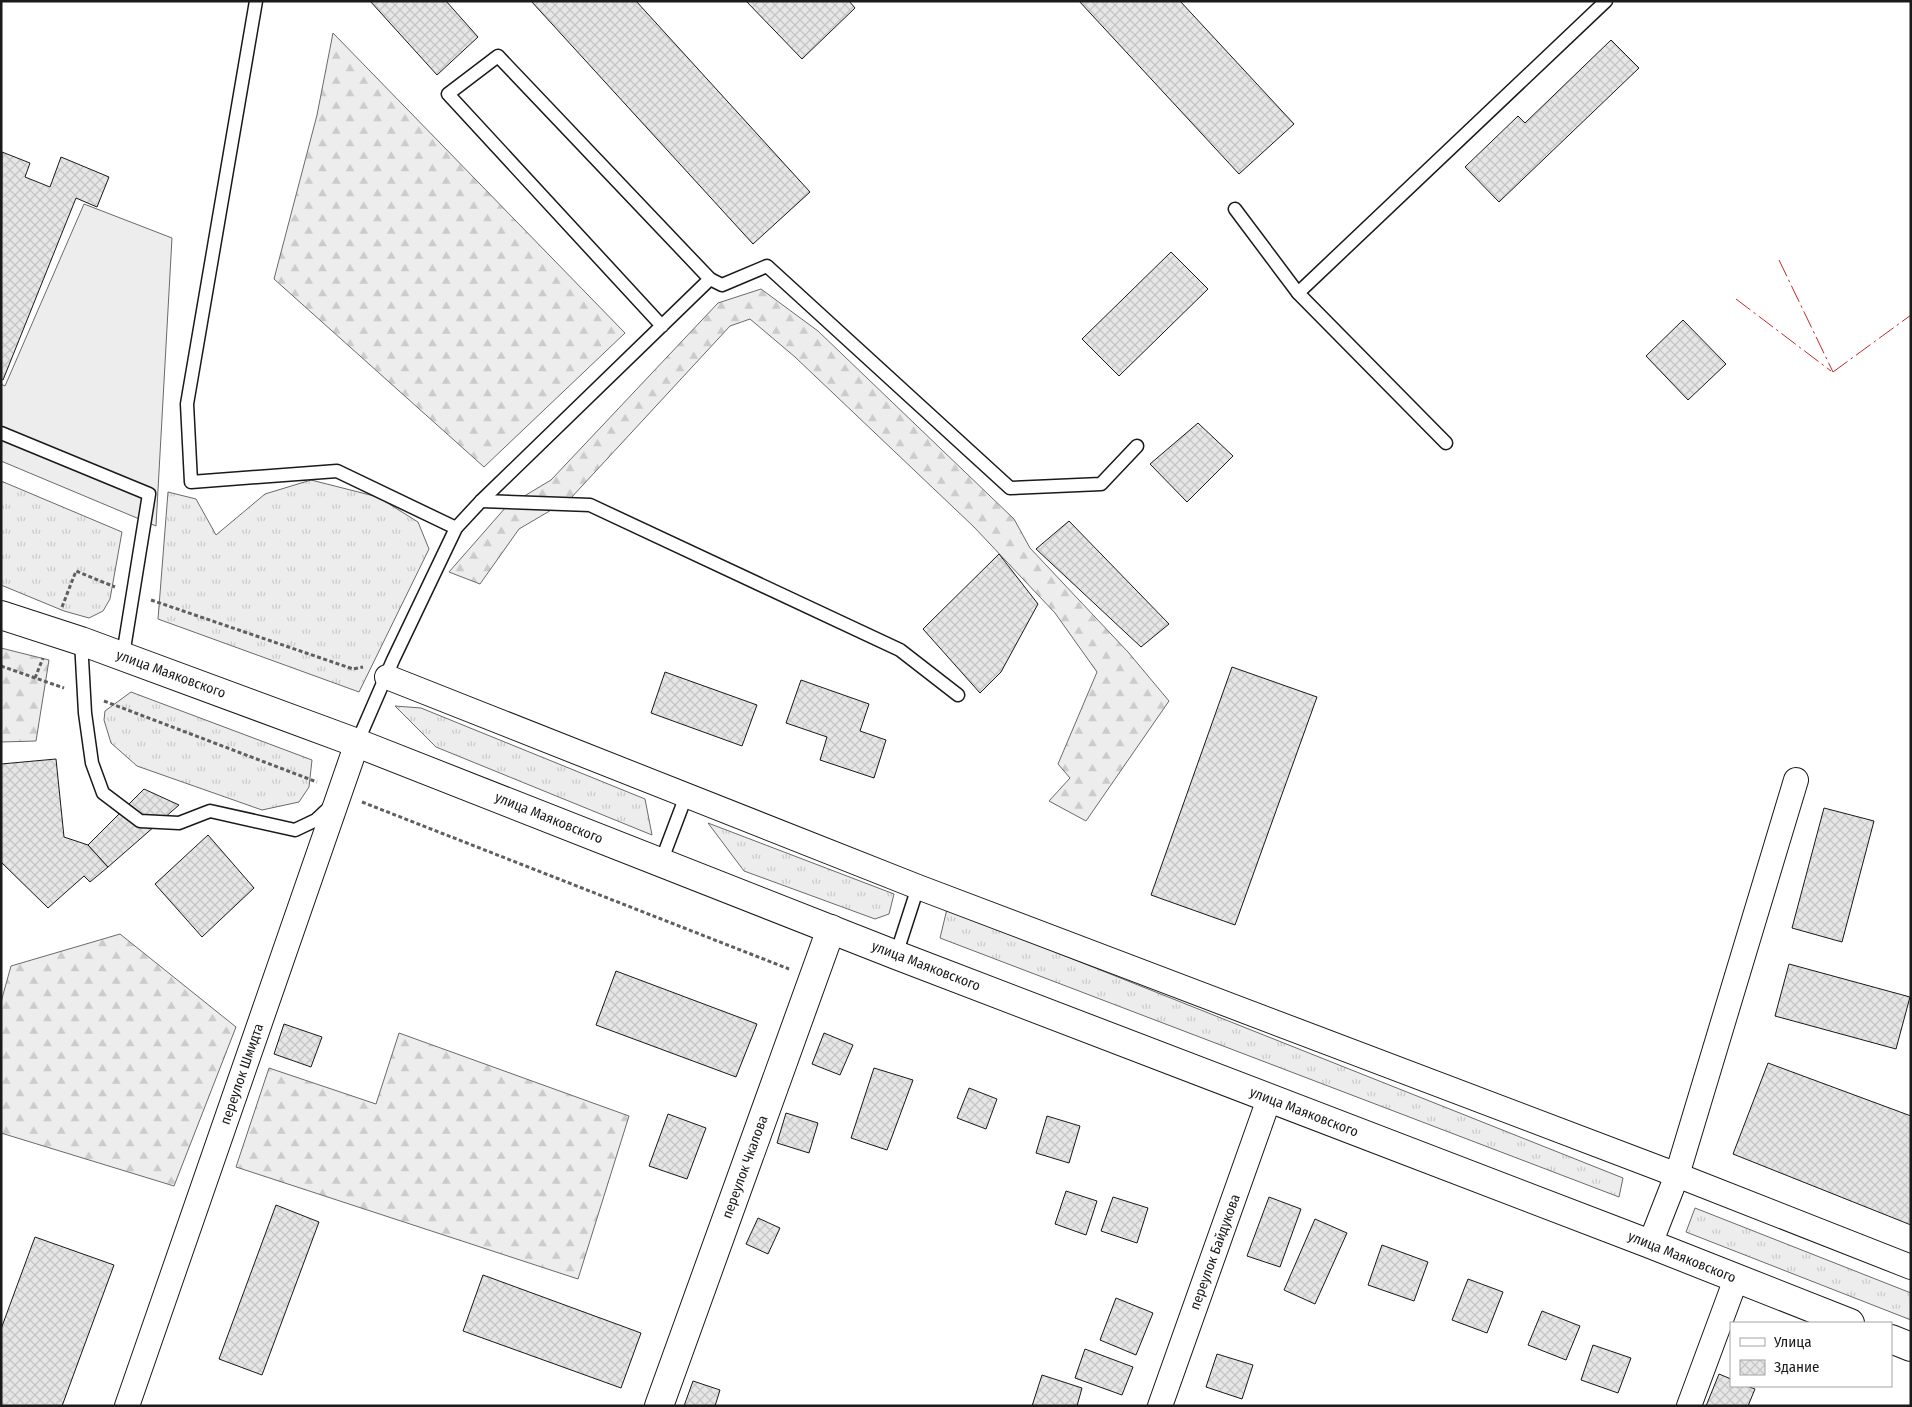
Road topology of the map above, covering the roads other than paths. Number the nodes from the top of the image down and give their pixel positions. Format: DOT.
graph roads {
  1 [pos="256,1"];
  2 [pos="1606,1"];
  3 [pos="1235,209"];
  4 [pos="710,279"];
  5 [pos="1298,294"];
  6 [pos="662,326"];
  7 [pos="1,433"];
  8 [pos="1446,443"];
  9 [pos="1138,446"];
  10 [pos="481,502"];
  11 [pos="456,528"];
  12 [pos="1,615"];
  13 [pos="81,640"];
  14 [pos="123,656"];
  15 [pos="390,669"];
  16 [pos="958,695"];
  17 [pos="358,743"];
  18 [pos="1796,780"];
  19 [pos="686,796"];
  20 [pos="339,797"];
  21 [pos="661,862"];
  22 [pos="918,887"];
  23 [pos="830,929"];
  24 [pos="896,955"];
  25 [pos="1269,1099"];
  26 [pos="1677,1175"];
  27 [pos="1650,1244"];
  28 [pos="1911,1267"];
  29 [pos="1736,1279"];
  30 [pos="1847,1322"];
  31 [pos="1892,1339"];
  32 [pos="1911,1347"];
  33 [pos="127,1406"];
  34 [pos="659,1406"];
  35 [pos="1160,1406"];
  36 [pos="1689,1406"];
  1 -- 11 [label="lane"];
  2 -- 5 [label="lane"];
  3 -- 5 [label="lane"];
  4 -- 6 [label="lane"];
  4 -- 6 [label="lane"];
  4 -- 9 [label="lane"];
  5 -- 8 [label="lane"];
  6 -- 10 [label="lane"];
  7 -- 14 [label="lane"];
  10 -- 11 [label="lane"];
  10 -- 16 [label="lane"];
  11 -- 15 [label="lane"];
  12 -- 13 [label="main road, улица Маяковского"];
  13 -- 14 [label="main road, улица Маяковского"];
  13 -- 20 [label="lane"];
  14 -- 17 [label="main road, улица Маяковского"];
  15 -- 17 [label="lane"];
  15 -- 19 [label="street"];
  17 -- 20 [label="street, переулок Шмидта"];
  17 -- 21 [label="main road, улица Маяковского"];
  18 -- 26 [label="street"];
  19 -- 21 [label="lane"];
  19 -- 22 [label="street"];
  20 -- 33 [label="street, переулок Шмидта"];
  21 -- 23 [label="main road, улица Маяковского"];
  22 -- 24 [label="lane"];
  22 -- 26 [label="street"];
  23 -- 24 [label="main road, улица Маяковского"];
  23 -- 34 [label="main road, переулок Чкалова"];
  24 -- 25 [label="main road, улица Маяковского"];
  25 -- 27 [label="main road, улица Маяковского"];
  25 -- 35 [label="street, переулок Байдукова"];
  26 -- 27 [label="street"];
  26 -- 28 [label="street"];
  27 -- 29 [label="main road, улица Маяковского"];
  29 -- 30 [label="main road, улица Маяковского"];
  29 -- 36 [label="street"];
  31 -- 32 [label="main road"];
}
